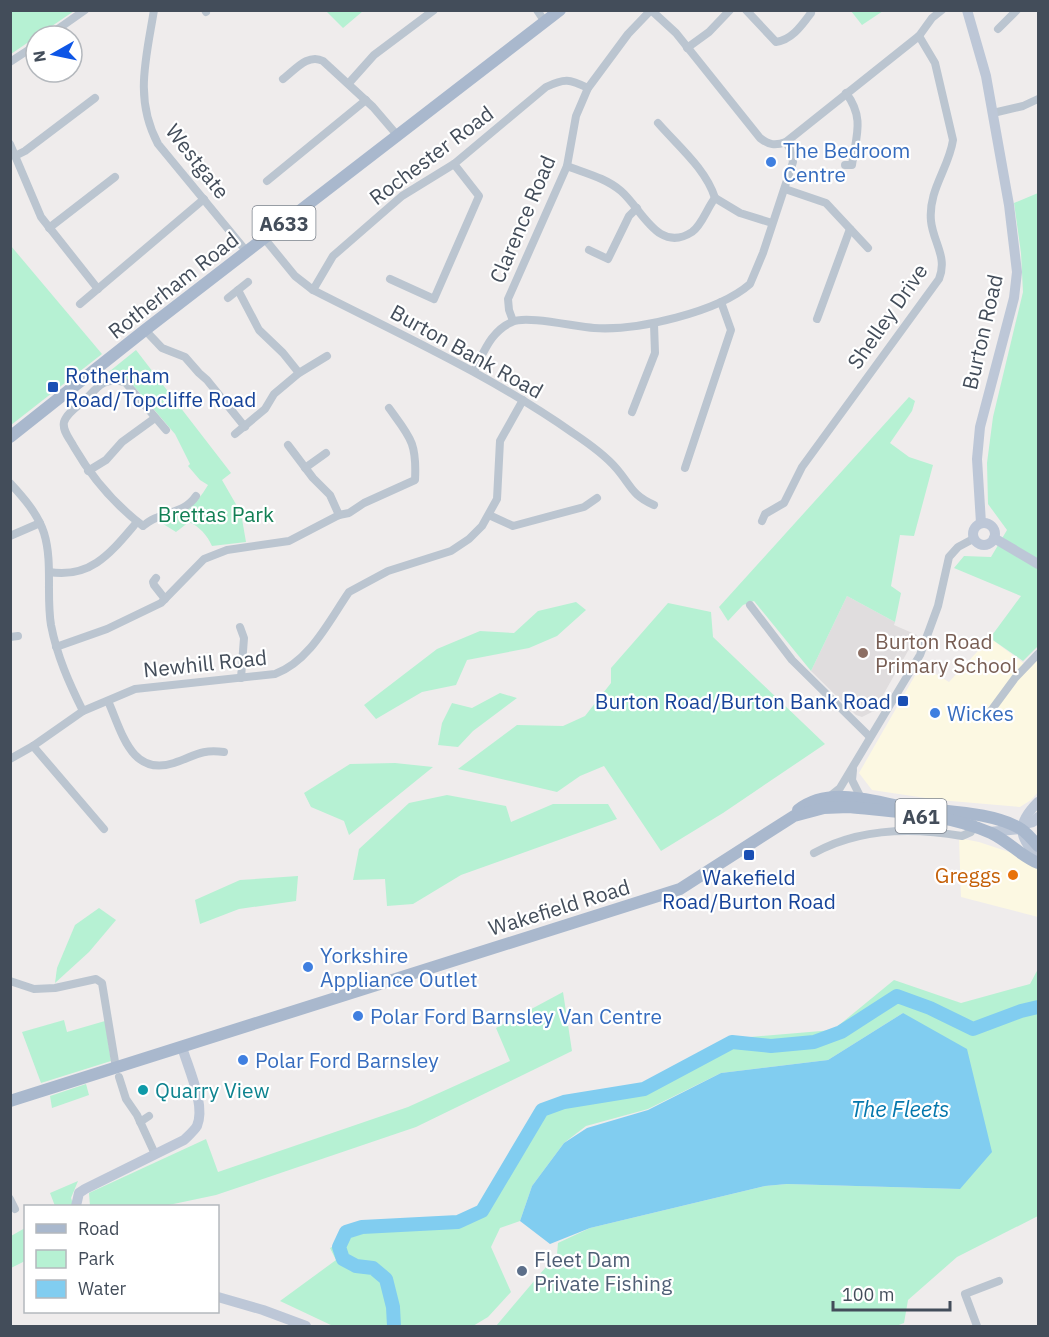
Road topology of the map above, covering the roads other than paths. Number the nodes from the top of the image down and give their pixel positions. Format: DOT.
graph roads {
  1 [pos="85,10"];
  2 [pos="154,10"];
  3 [pos="434,10"];
  4 [pos="537,10"];
  5 [pos="560,10"];
  6 [pos="651,10"];
  7 [pos="730,10"];
  8 [pos="746,10"];
  9 [pos="942,10"];
  10 [pos="967,10"];
  11 [pos="1017,10"];
  12 [pos="811,13"];
  13 [pos="933,14"];
  14 [pos="545,22"];
  15 [pos="65,24"];
  16 [pos="998,29"];
  17 [pos="919,36"];
  18 [pos="687,48"];
  19 [pos="24,53"];
  20 [pos="10,62"];
  21 [pos="283,79"];
  22 [pos="350,83"];
  23 [pos="588,88"];
  24 [pos="846,93"];
  25 [pos="95,98"];
  26 [pos="1038,99"];
  27 [pos="366,100"];
  28 [pos="87,104"];
  29 [pos="93,112"];
  30 [pos="993,113"];
  31 [pos="658,123"];
  32 [pos="397,135"];
  33 [pos="786,142"];
  34 [pos="10,144"];
  35 [pos="15,156"];
  36 [pos="454,164"];
  37 [pos="845,165"];
  38 [pos="567,166"];
  39 [pos="116,177"];
  40 [pos="267,181"];
  41 [pos="785,189"];
  42 [pos="715,198"];
  43 [pos="204,199"];
  44 [pos="637,208"];
  45 [pos="772,223"];
  46 [pos="49,228"];
  47 [pos="850,229"];
  48 [pos="264,238"];
  49 [pos="868,248"];
  50 [pos="589,250"];
  51 [pos="247,252"];
  52 [pos="390,279"];
  53 [pos="248,282"];
  54 [pos="98,289"];
  55 [pos="238,290"];
  56 [pos="313,290"];
  57 [pos="228,298"];
  58 [pos="722,302"];
  59 [pos="80,304"];
  60 [pos="817,319"];
  61 [pos="513,321"];
  62 [pos="654,324"];
  63 [pos="145,330"];
  64 [pos="327,356"];
  65 [pos="474,371"];
  66 [pos="299,373"];
  67 [pos="523,400"];
  68 [pos="389,408"];
  69 [pos="632,412"];
  70 [pos="155,418"];
  71 [pos="245,427"];
  72 [pos="166,430"];
  73 [pos="235,435"];
  74 [pos="10,437"];
  75 [pos="288,445"];
  76 [pos="326,453"];
  77 [pos="305,468"];
  78 [pos="685,468"];
  79 [pos="88,471"];
  80 [pos="10,483"];
  81 [pos="652,494"];
  82 [pos="196,496"];
  83 [pos="592,499"];
  84 [pos="489,514"];
  85 [pos="339,515"];
  86 [pos="762,521"];
  87 [pos="137,522"];
  88 [pos="40,523"];
  89 [pos="981,523"];
  90 [pos="10,536"];
  91 [pos="994,538"];
  92 [pos="974,539"];
  93 [pos="1038,564"];
  94 [pos="49,572"];
  95 [pos="156,578"];
  96 [pos="165,599"];
  97 [pos="750,605"];
  98 [pos="240,627"];
  99 [pos="56,647"];
  100 [pos="1038,654"];
  101 [pos="241,678"];
  102 [pos="108,701"];
  103 [pos="83,711"];
  104 [pos="990,712"];
  105 [pos="870,737"];
  106 [pos="33,746"];
  107 [pos="224,752"];
  108 [pos="10,759"];
  109 [pos="854,766"];
  110 [pos="826,798"];
  111 [pos="861,798"];
  112 [pos="1038,802"];
  113 [pos="794,816"];
  114 [pos="1038,817"];
  115 [pos="973,821"];
  116 [pos="1022,827"];
  117 [pos="104,829"];
  118 [pos="989,832"];
  119 [pos="1038,846"];
  120 [pos="814,853"];
  121 [pos="1038,857"];
  122 [pos="1038,863"];
  123 [pos="10,981"];
  124 [pos="182,1047"];
  125 [pos="117,1073"];
  126 [pos="10,1101"];
  127 [pos="149,1116"];
  128 [pos="141,1122"];
  129 [pos="155,1154"];
  130 [pos="10,1199"];
  131 [pos="76,1205"];
  132 [pos="15,1209"];
  133 [pos="999,1281"];
  134 [pos="219,1297"];
  135 [pos="306,1326"];
  136 [pos="977,1326"];
  1 -- 15 [label="street"];
  2 -- 43 [label="street, Westgate"];
  3 -- 22 [label="street"];
  4 -- 14 [label="street"];
  5 -- 14 [label="main road, Rotherham Road / A633"];
  6 -- 18 [label="street"];
  6 -- 23 [label="street, Clarence Road"];
  7 -- 18 [label="street"];
  8 -- 12 [label="street"];
  9 -- 13 [label="street"];
  10 -- 30 [label="street, Burton Road"];
  11 -- 16 [label="street"];
  13 -- 17 [label="street"];
  14 -- 32 [label="main road, Rotherham Road / A633"];
  17 -- 24 [label="street"];
  17 -- 86 [label="street, Shelley Drive"];
  18 -- 33 [label="street"];
  19 -- 20 [label="street"];
  21 -- 22 [label="street"];
  22 -- 27 [label="street"];
  23 -- 36 [label="street, Rochester Road"];
  23 -- 38 [label="street, Clarence Road"];
  24 -- 33 [label="street"];
  24 -- 37 [label="street"];
  25 -- 28 [label="street"];
  26 -- 30 [label="street"];
  27 -- 32 [label="street"];
  27 -- 40 [label="street"];
  28 -- 29 [label="street"];
  28 -- 35 [label="street"];
  30 -- 89 [label="street, Burton Road"];
  31 -- 42 [label="street"];
  32 -- 48 [label="main road, Rotherham Road / A633"];
  33 -- 41 [label="street"];
  34 -- 35 [label="street"];
  35 -- 46 [label="street"];
  36 -- 52 [label="street"];
  36 -- 56 [label="street, Rochester Road"];
  38 -- 44 [label="street"];
  38 -- 61 [label="street, Clarence Road"];
  39 -- 46 [label="street"];
  41 -- 45 [label="street"];
  41 -- 47 [label="street"];
  42 -- 44 [label="street"];
  42 -- 45 [label="street"];
  43 -- 51 [label="street, Westgate"];
  43 -- 54 [label="street"];
  44 -- 50 [label="street"];
  45 -- 58 [label="street"];
  46 -- 54 [label="street"];
  47 -- 49 [label="street"];
  47 -- 60 [label="street"];
  48 -- 51 [label="main road, Rotherham Road / A633"];
  48 -- 56 [label="street, Burton Bank Road"];
  51 -- 63 [label="main road, Rotherham Road / A633"];
  53 -- 55 [label="street"];
  54 -- 59 [label="street"];
  55 -- 57 [label="street"];
  55 -- 66 [label="street"];
  56 -- 65 [label="street, Burton Bank Road"];
  58 -- 62 [label="street"];
  58 -- 78 [label="street"];
  61 -- 62 [label="street"];
  61 -- 65 [label="street"];
  62 -- 69 [label="street"];
  63 -- 71 [label="street"];
  63 -- 74 [label="main road, Rotherham Road / A633"];
  64 -- 66 [label="street"];
  65 -- 67 [label="street, Burton Bank Road"];
  66 -- 71 [label="street"];
  67 -- 81 [label="street, Burton Bank Road"];
  67 -- 84 [label="street, Newhill Road"];
  68 -- 85 [label="street"];
  70 -- 72 [label="street"];
  70 -- 79 [label="street"];
  70 -- 79 [label="street"];
  71 -- 73 [label="street"];
  75 -- 77 [label="street"];
  76 -- 77 [label="street"];
  77 -- 85 [label="street"];
  79 -- 87 [label="street"];
  80 -- 88 [label="street"];
  82 -- 87 [label="street"];
  83 -- 84 [label="street"];
  84 -- 101 [label="street, Newhill Road"];
  85 -- 96 [label="street"];
  87 -- 94 [label="street"];
  88 -- 90 [label="street"];
  88 -- 94 [label="street"];
  89 -- 91 [label="street"];
  89 -- 92 [label="street, Burton Road"];
  91 -- 92 [label="street"];
  91 -- 93 [label="street"];
  92 -- 105 [label="street"];
  94 -- 99 [label="street"];
  95 -- 96 [label="street"];
  96 -- 99 [label="street"];
  97 -- 105 [label="street"];
  98 -- 101 [label="street"];
  99 -- 103 [label="street"];
  100 -- 104 [label="street"];
  101 -- 102 [label="street, Newhill Road"];
  102 -- 103 [label="street, Newhill Road"];
  102 -- 107 [label="street"];
  103 -- 106 [label="street, Newhill Road"];
  105 -- 109 [label="street"];
  106 -- 108 [label="street, Newhill Road"];
  106 -- 117 [label="street"];
  109 -- 110 [label="street"];
  109 -- 111 [label="street"];
  110 -- 111 [label="main road, A61"];
  110 -- 113 [label="main road, A61"];
  111 -- 115 [label="main road, A61"];
  112 -- 116 [label="street"];
  113 -- 115 [label="main road, A61"];
  113 -- 124 [label="main road, Wakefield Road / A61"];
  114 -- 116 [label="street"];
  115 -- 116 [label="main road, A61"];
  115 -- 118 [label="main road, A61"];
  115 -- 120 [label="street"];
  116 -- 118 [label="street"];
  116 -- 119 [label="main road, A61"];
  116 -- 121 [label="street"];
  118 -- 122 [label="main road, A61"];
  123 -- 125 [label="street"];
  124 -- 125 [label="main road, Wakefield Road / A61"];
  124 -- 129 [label="street"];
  125 -- 126 [label="main road, Wakefield Road / A61"];
  125 -- 128 [label="street"];
  127 -- 128 [label="street"];
  128 -- 129 [label="street"];
  129 -- 131 [label="street"];
  130 -- 132 [label="street"];
  133 -- 136 [label="street"];
  134 -- 135 [label="street"];
}
